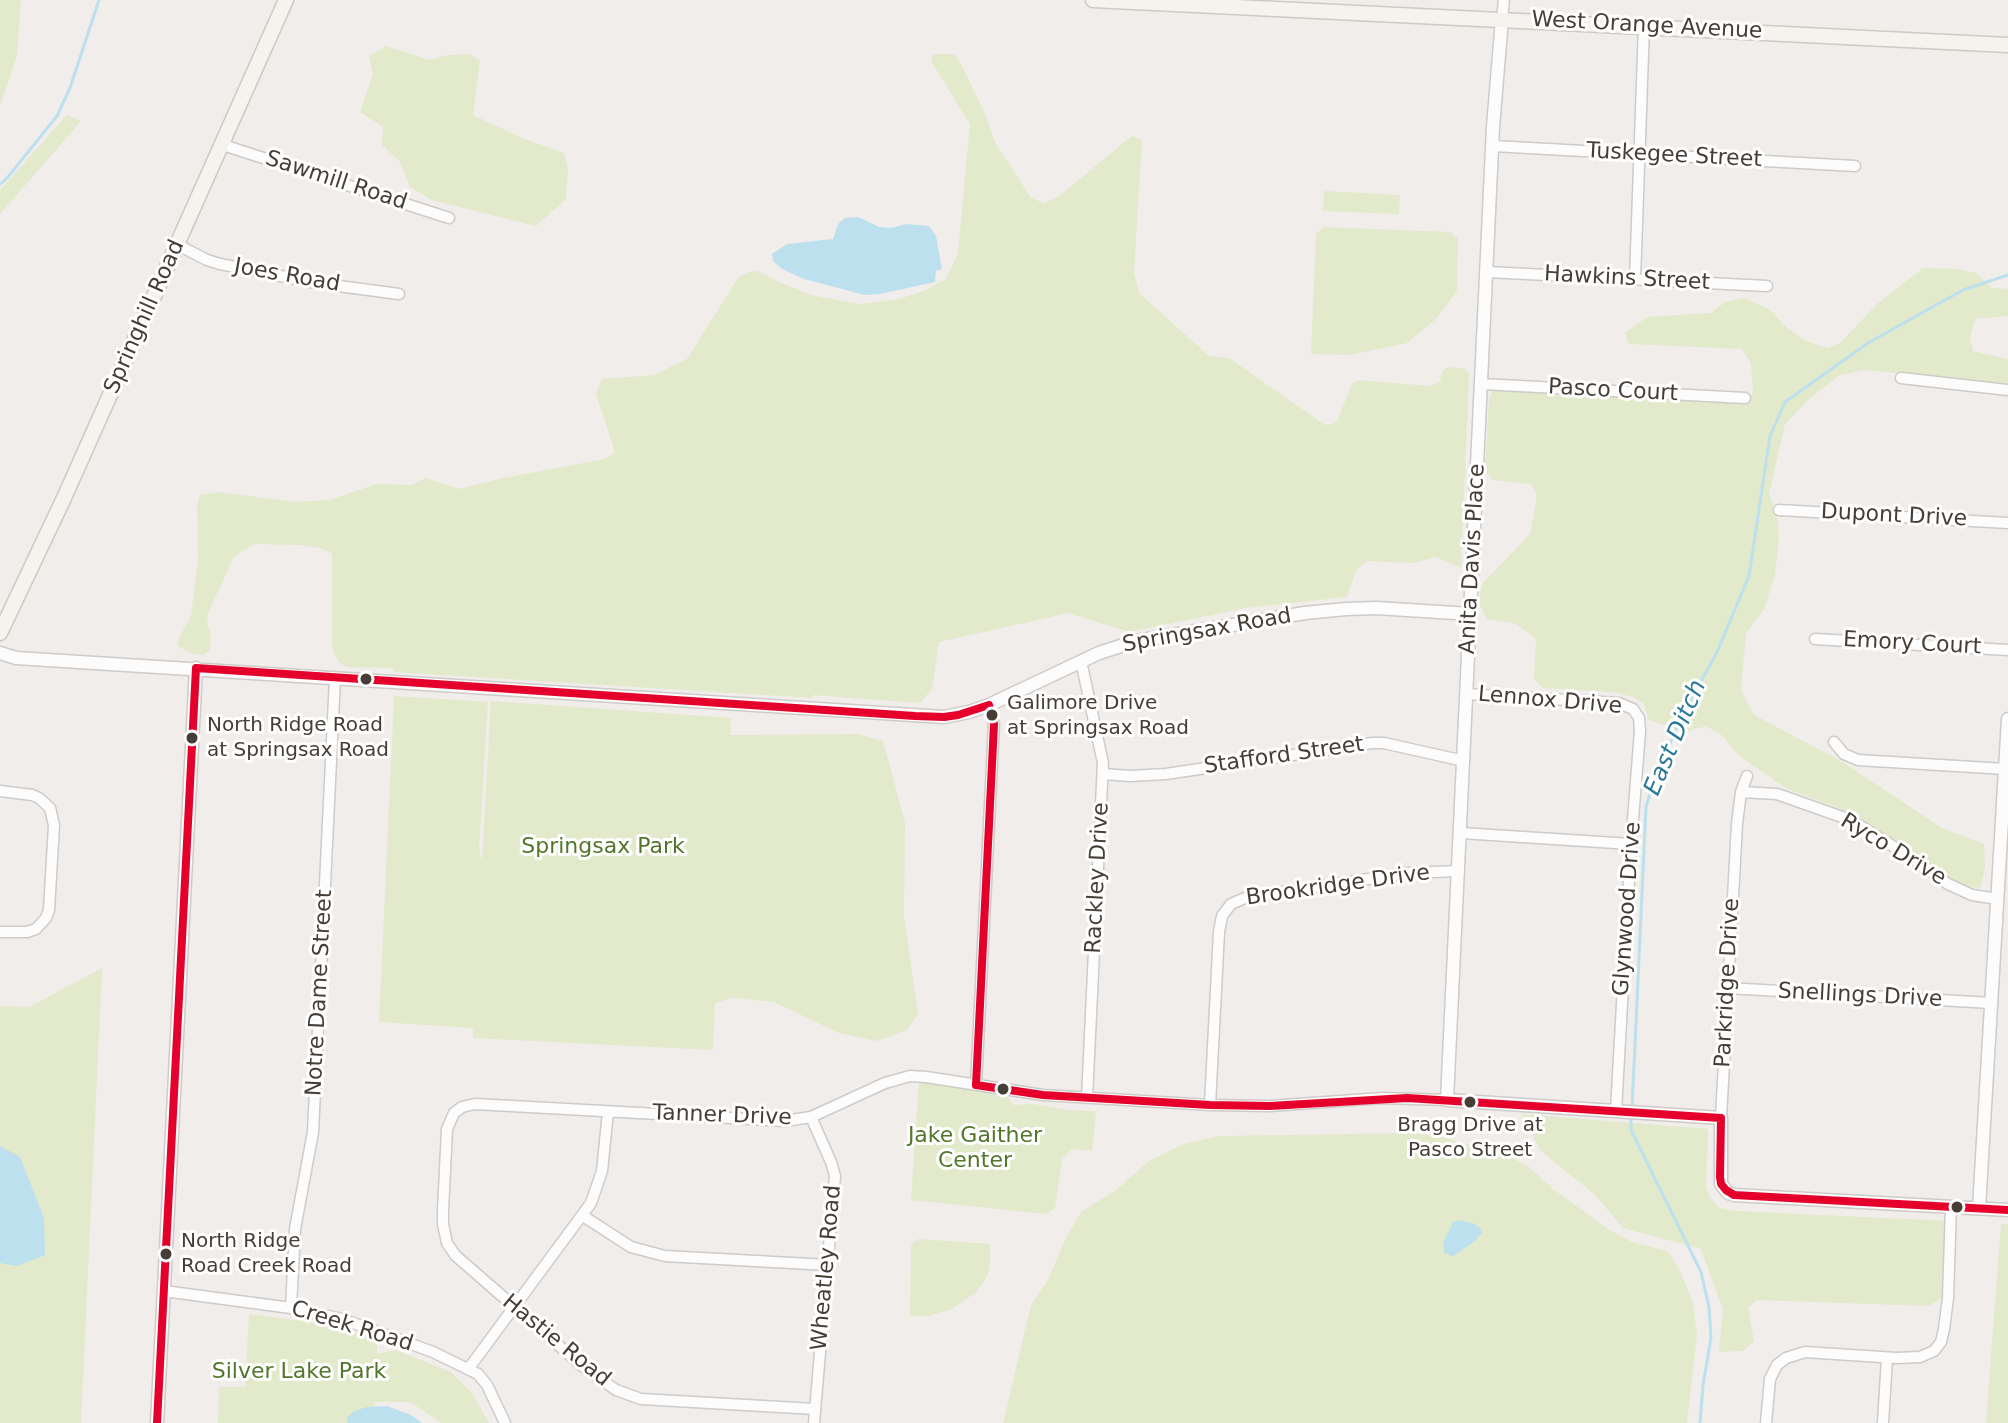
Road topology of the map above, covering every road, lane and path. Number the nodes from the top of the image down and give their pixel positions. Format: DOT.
graph roads {
  1 [pos="286,0"];
  2 [pos="1093,0"];
  3 [pos="1504,0"];
  4 [pos="1249,4"];
  5 [pos="1365,7"];
  6 [pos="1502,19"];
  7 [pos="1644,26"];
  8 [pos="2008,45"];
  9 [pos="223,145"];
  10 [pos="1493,146"];
  11 [pos="1639,154"];
  12 [pos="1855,166"];
  13 [pos="449,218"];
  14 [pos="178,245"];
  15 [pos="1487,272"];
  16 [pos="1635,279"];
  17 [pos="1767,286"];
  18 [pos="399,294"];
  19 [pos="1901,378"];
  20 [pos="1482,384"];
  21 [pos="2008,390"];
  22 [pos="1745,398"];
  23 [pos="1779,510"];
  24 [pos="2008,523"];
  25 [pos="1471,614"];
  26 [pos="0,633"];
  27 [pos="1815,639"];
  28 [pos="2008,650"];
  29 [pos="0,653"];
  30 [pos="1081,661"];
  31 [pos="196,668"];
  32 [pos="335,678"];
  33 [pos="1467,694"];
  34 [pos="989,705"];
  35 [pos="1633,709"];
  36 [pos="2008,719"];
  37 [pos="1834,742"];
  38 [pos="1464,761"];
  39 [pos="2005,769"];
  40 [pos="1103,774"];
  41 [pos="1747,776"];
  42 [pos="0,791"];
  43 [pos="1741,792"];
  44 [pos="2006,812"];
  45 [pos="1461,833"];
  46 [pos="1631,844"];
  47 [pos="1459,871"];
  48 [pos="1998,899"];
  49 [pos="0,932"];
  50 [pos="1727,988"];
  51 [pos="1992,1003"];
  52 [pos="976,1085"];
  53 [pos="1087,1098"];
  54 [pos="1447,1100"];
  55 [pos="1210,1105"];
  56 [pos="1620,1111"];
  57 [pos="608,1112"];
  58 [pos="454,1113"];
  59 [pos="811,1117"];
  60 [pos="1721,1118"];
  61 [pos="1951,1207"];
  62 [pos="1979,1208"];
  63 [pos="2008,1210"];
  64 [pos="583,1216"];
  65 [pos="828,1265"];
  66 [pos="164,1291"];
  67 [pos="291,1308"];
  68 [pos="514,1308"];
  69 [pos="1887,1358"];
  70 [pos="469,1368"];
  71 [pos="815,1409"];
  72 [pos="157,1423"];
  73 [pos="505,1423"];
  74 [pos="814,1423"];
  75 [pos="1766,1423"];
  76 [pos="1883,1423"];
  1 -- 9 [label="main road, Springhill Road"];
  2 -- 4 [label="main road, West Orange Avenue"];
  3 -- 6 [label="street"];
  4 -- 5 [label="main road, West Orange Avenue"];
  5 -- 6 [label="main road, West Orange Avenue"];
  6 -- 7 [label="main road, West Orange Avenue"];
  6 -- 10 [label="street, Anita Davis Place"];
  7 -- 8 [label="main road, West Orange Avenue"];
  7 -- 11 [label="street"];
  9 -- 13 [label="street, Sawmill Road"];
  9 -- 14 [label="main road, Springhill Road"];
  10 -- 11 [label="street, Tuskegee Street"];
  10 -- 15 [label="street, Anita Davis Place"];
  11 -- 12 [label="street, Tuskegee Street"];
  11 -- 16 [label="street"];
  14 -- 18 [label="street, Joes Road"];
  14 -- 26 [label="main road, Springhill Road"];
  15 -- 16 [label="street, Hawkins Street"];
  15 -- 20 [label="street, Anita Davis Place"];
  16 -- 17 [label="street, Hawkins Street"];
  19 -- 21 [label="street"];
  20 -- 22 [label="street, Pasco Court"];
  20 -- 25 [label="street, Anita Davis Place"];
  23 -- 24 [label="street, Dupont Drive"];
  25 -- 30 [label="street, Springsax Road"];
  25 -- 33 [label="street, Anita Davis Place"];
  27 -- 28 [label="street, Emory Court"];
  29 -- 31 [label="street, Springsax Road"];
  30 -- 34 [label="street, Springsax Road"];
  30 -- 40 [label="street, Rackley Drive"];
  31 -- 32 [label="street, Springsax Road"];
  31 -- 66 [label="street"];
  32 -- 34 [label="street, Springsax Road"];
  32 -- 67 [label="street, Notre Dame Street"];
  33 -- 35 [label="street, Lennox Drive"];
  33 -- 38 [label="street, Anita Davis Place"];
  34 -- 52 [label="street"];
  35 -- 46 [label="street, Glynwood Drive"];
  36 -- 39 [label="street"];
  37 -- 39 [label="street"];
  38 -- 40 [label="street, Stafford Street"];
  38 -- 45 [label="street, Anita Davis Place"];
  39 -- 44 [label="street"];
  40 -- 53 [label="street, Rackley Drive"];
  41 -- 43 [label="street, Parkridge Drive"];
  42 -- 49 [label="street"];
  43 -- 48 [label="street, Ryco Drive"];
  43 -- 50 [label="street, Parkridge Drive"];
  44 -- 48 [label="street"];
  45 -- 46 [label="street"];
  45 -- 47 [label="street, Anita Davis Place"];
  46 -- 56 [label="street, Glynwood Drive"];
  47 -- 54 [label="street, Anita Davis Place"];
  47 -- 55 [label="street, Brookridge Drive"];
  48 -- 51 [label="street"];
  50 -- 51 [label="street, Snellings Drive"];
  50 -- 60 [label="street, Parkridge Drive"];
  51 -- 62 [label="street"];
  52 -- 53 [label="street, Tanner Drive"];
  52 -- 59 [label="street, Tanner Drive"];
  53 -- 55 [label="street, Tanner Drive"];
  54 -- 55 [label="street, Tanner Drive"];
  54 -- 56 [label="street"];
  56 -- 60 [label="street"];
  57 -- 58 [label="street, Tanner Drive"];
  57 -- 59 [label="street, Tanner Drive"];
  57 -- 64 [label="street"];
  58 -- 68 [label="street, Hastie Road"];
  59 -- 65 [label="street, Wheatley Road"];
  60 -- 61 [label="street, Parkridge Drive"];
  61 -- 62 [label="street"];
  61 -- 69 [label="street"];
  62 -- 63 [label="street"];
  64 -- 65 [label="street"];
  64 -- 68 [label="street"];
  65 -- 71 [label="street, Wheatley Road"];
  66 -- 67 [label="street, Creek Road"];
  66 -- 72 [label="street"];
  67 -- 70 [label="street, Creek Road"];
  68 -- 70 [label="street"];
  68 -- 71 [label="street, Hastie Road"];
  69 -- 75 [label="street"];
  69 -- 76 [label="street"];
  70 -- 73 [label="street, Creek Road"];
  71 -- 74 [label="street, Wheatley Road"];
}
